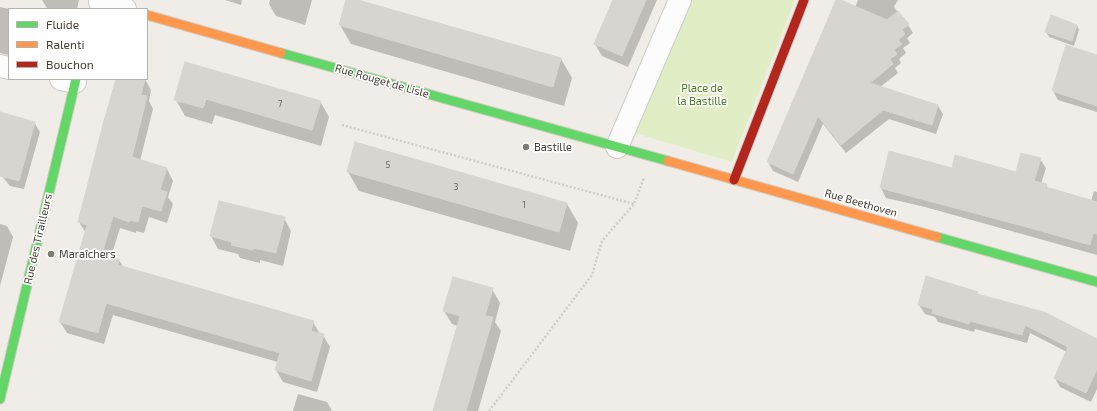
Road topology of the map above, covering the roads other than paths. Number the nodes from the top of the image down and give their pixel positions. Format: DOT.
graph roads {
  1 [pos="680,0"];
  2 [pos="804,0"];
  3 [pos="100,4"];
  4 [pos="120,8"];
  5 [pos="148,15"];
  6 [pos="71,80"];
  7 [pos="618,147"];
  8 [pos="734,180"];
  9 [pos="1097,282"];
  10 [pos="0,399"];
  1 -- 7 [label="street"];
  2 -- 8 [label="street"];
  3 -- 4 [label="street"];
  5 -- 7 [label="street, Rue Rouget de Lisle"];
  6 -- 10 [label="street, Rue des Tirailleurs"];
  7 -- 8 [label="street, Rue Beethoven"];
  8 -- 9 [label="street, Rue Beethoven"];
}
